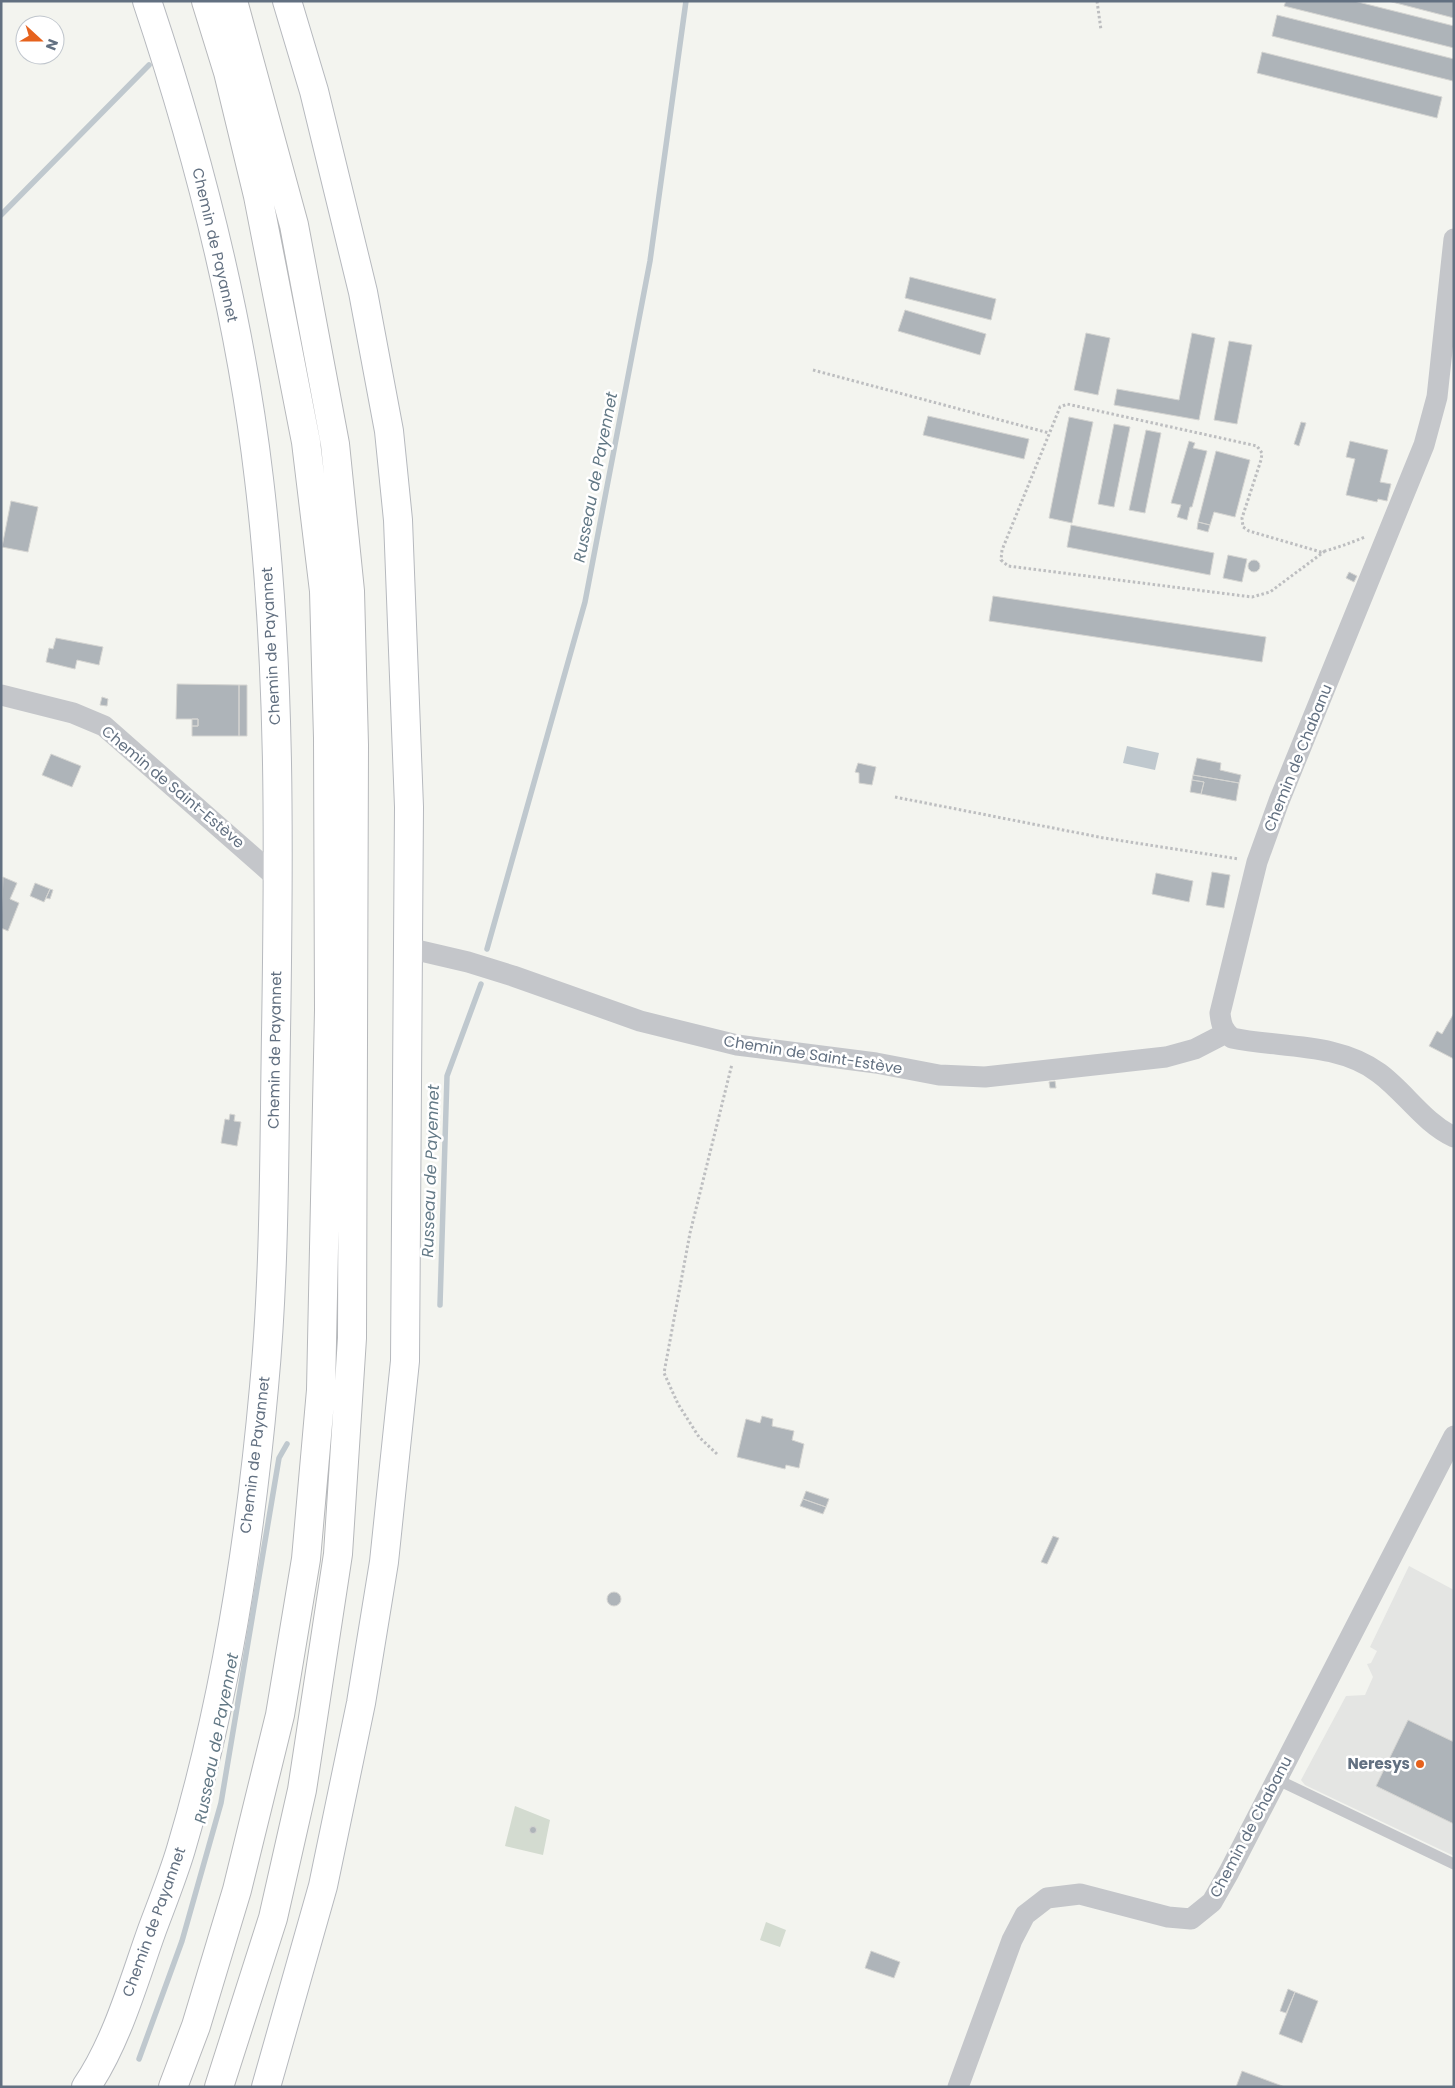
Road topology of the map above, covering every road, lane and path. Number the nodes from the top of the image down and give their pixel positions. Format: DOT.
graph roads {
  1 [pos="147,1"];
  2 [pos="206,1"];
  3 [pos="233,1"];
  4 [pos="287,1"];
  5 [pos="1097,1"];
  6 [pos="1101,30"];
  7 [pos="1454,238"];
  8 [pos="1452,264"];
  9 [pos="813,370"];
  10 [pos="1445,397"];
  11 [pos="1049,433"];
  12 [pos="1393,524"];
  13 [pos="1325,551"];
  14 [pos="1,695"];
  15 [pos="895,797"];
  16 [pos="1258,862"];
  17 [pos="277,878"];
  18 [pos="408,948"];
  19 [pos="1226,1033"];
  20 [pos="737,1045"];
  21 [pos="1454,1137"];
  22 [pos="1454,1436"];
  23 [pos="717,1454"];
  24 [pos="330,1612"];
  25 [pos="1276,1779"];
  26 [pos="1454,1864"];
  27 [pos="196,2026"];
  28 [pos="86,2087"];
  29 [pos="168,2087"];
  30 [pos="172,2087"];
  31 [pos="203,2087"];
  32 [pos="219,2087"];
  33 [pos="266,2087"];
  34 [pos="958,2087"];
  1 -- 17 [label="main road, Chemin de Payannet"];
  2 -- 27 [label="main road"];
  3 -- 24 [label="main road"];
  4 -- 18 [label="main road"];
  5 -- 6 [label="path"];
  7 -- 8 [label="street, Chemin de Chabanu"];
  8 -- 10 [label="street, Chemin de Chabanu"];
  9 -- 11 [label="path"];
  10 -- 12 [label="street, Chemin de Chabanu"];
  11 -- 13 [label="path"];
  11 -- 13 [label="path"];
  12 -- 13 [label="path"];
  12 -- 16 [label="street, Chemin de Chabanu"];
  14 -- 17 [label="street, Chemin de Saint-Estève"];
  15 -- 16 [label="path"];
  16 -- 19 [label="street, Chemin de Chabanu"];
  17 -- 28 [label="main road, Chemin de Payannet"];
  18 -- 20 [label="street, Chemin de Saint-Estève"];
  18 -- 33 [label="main road"];
  19 -- 20 [label="street, Chemin de Saint-Estève"];
  19 -- 21 [label="street"];
  20 -- 23 [label="path"];
  22 -- 25 [label="street, Chemin de Chabanu"];
  24 -- 31 [label="main road"];
  24 -- 32 [label="main road"];
  25 -- 26 [label="lane"];
  25 -- 34 [label="street, Chemin de Chabanu"];
  27 -- 29 [label="main road"];
  27 -- 30 [label="main road"];
}
